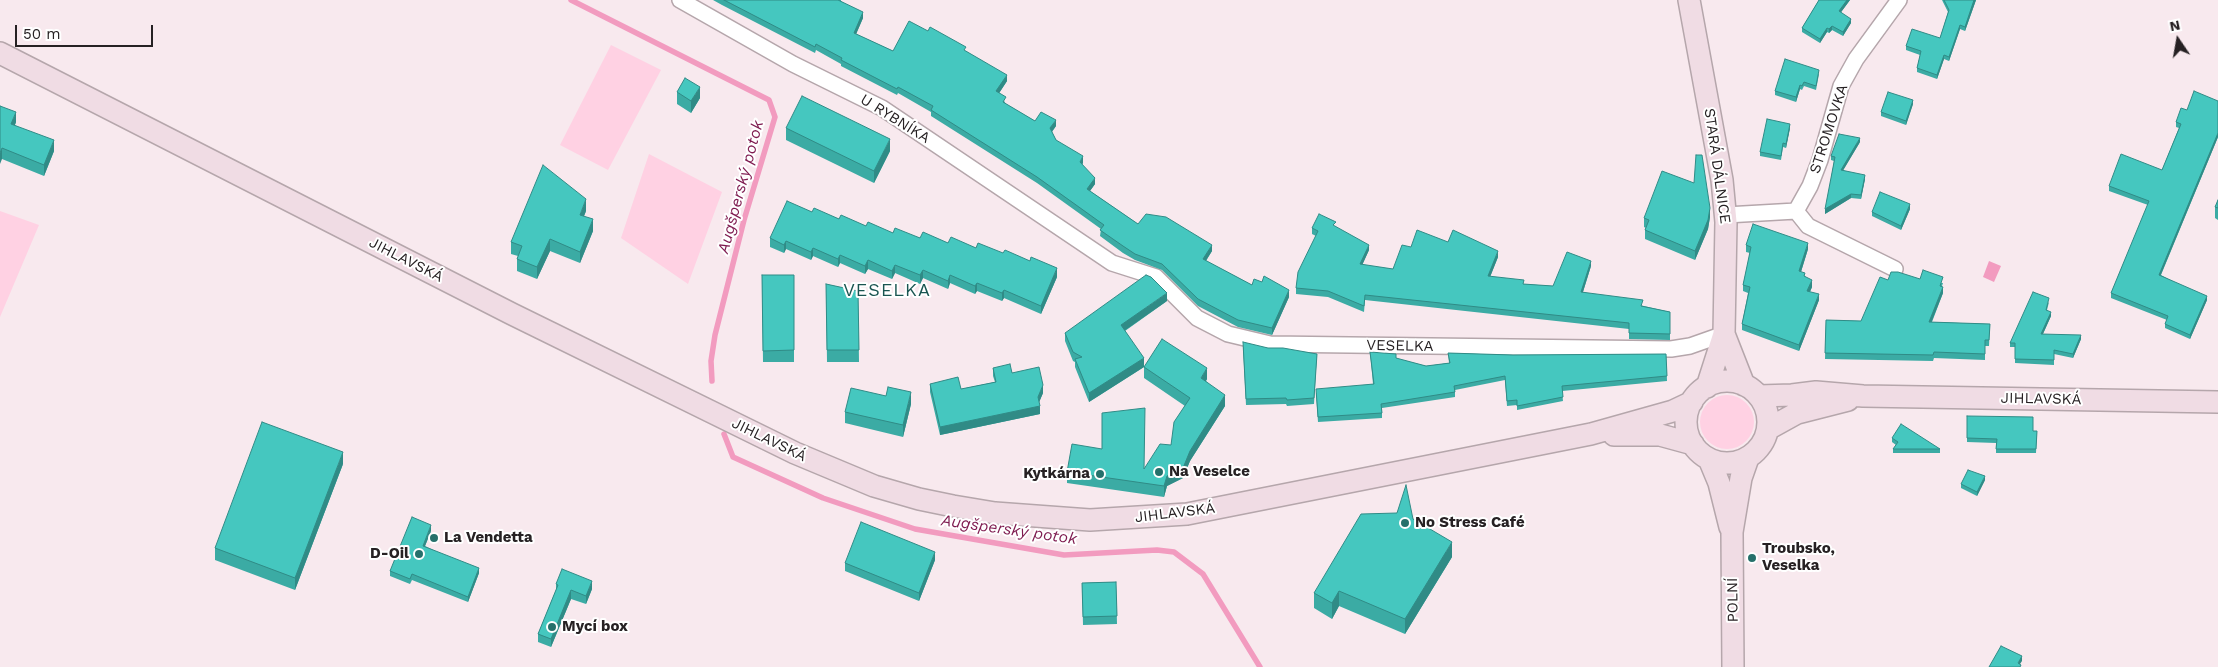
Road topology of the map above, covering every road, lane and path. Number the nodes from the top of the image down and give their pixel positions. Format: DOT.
graph roads {
  1 [pos="680,0"];
  2 [pos="1689,0"];
  3 [pos="1900,0"];
  4 [pos="8,57"];
  5 [pos="1796,211"];
  6 [pos="1726,215"];
  7 [pos="1101,254"];
  8 [pos="1894,268"];
  9 [pos="1724,334"];
  10 [pos="1751,390"];
  11 [pos="1699,395"];
  12 [pos="1863,396"];
  13 [pos="2218,402"];
  14 [pos="1768,429"];
  15 [pos="1591,434"];
  16 [pos="1693,444"];
  17 [pos="1748,458"];
  18 [pos="1709,459"];
  19 [pos="1732,532"];
  20 [pos="1733,667"];
  1 -- 7 [label="street, U RYBNÍKA"];
  2 -- 6 [label="main road, STARÁ DÁLNICE"];
  3 -- 5 [label="street, STROMOVKA"];
  4 -- 15 [label="main road, JIHLAVSKÁ"];
  5 -- 6 [label="street"];
  5 -- 8 [label="street"];
  6 -- 9 [label="main road, STARÁ DÁLNICE"];
  7 -- 9 [label="street, VESELKA"];
  9 -- 10 [label="main road, STARÁ DÁLNICE"];
  9 -- 11 [label="main road, STARÁ DÁLNICE"];
  10 -- 11 [label="main road, JIHLAVSKÁ"];
  10 -- 12 [label="main road, JIHLAVSKÁ"];
  10 -- 14 [label="main road"];
  11 -- 15 [label="main road, JIHLAVSKÁ"];
  11 -- 16 [label="main road"];
  12 -- 13 [label="main road, JIHLAVSKÁ"];
  12 -- 14 [label="main road, JIHLAVSKÁ"];
  14 -- 17 [label="main road"];
  15 -- 16 [label="main road, JIHLAVSKÁ"];
  16 -- 18 [label="main road, JIHLAVSKÁ"];
  17 -- 18 [label="main road"];
  17 -- 19 [label="main road, POLNÍ"];
  18 -- 19 [label="main road, POLNÍ"];
  19 -- 20 [label="main road, POLNÍ"];
}
